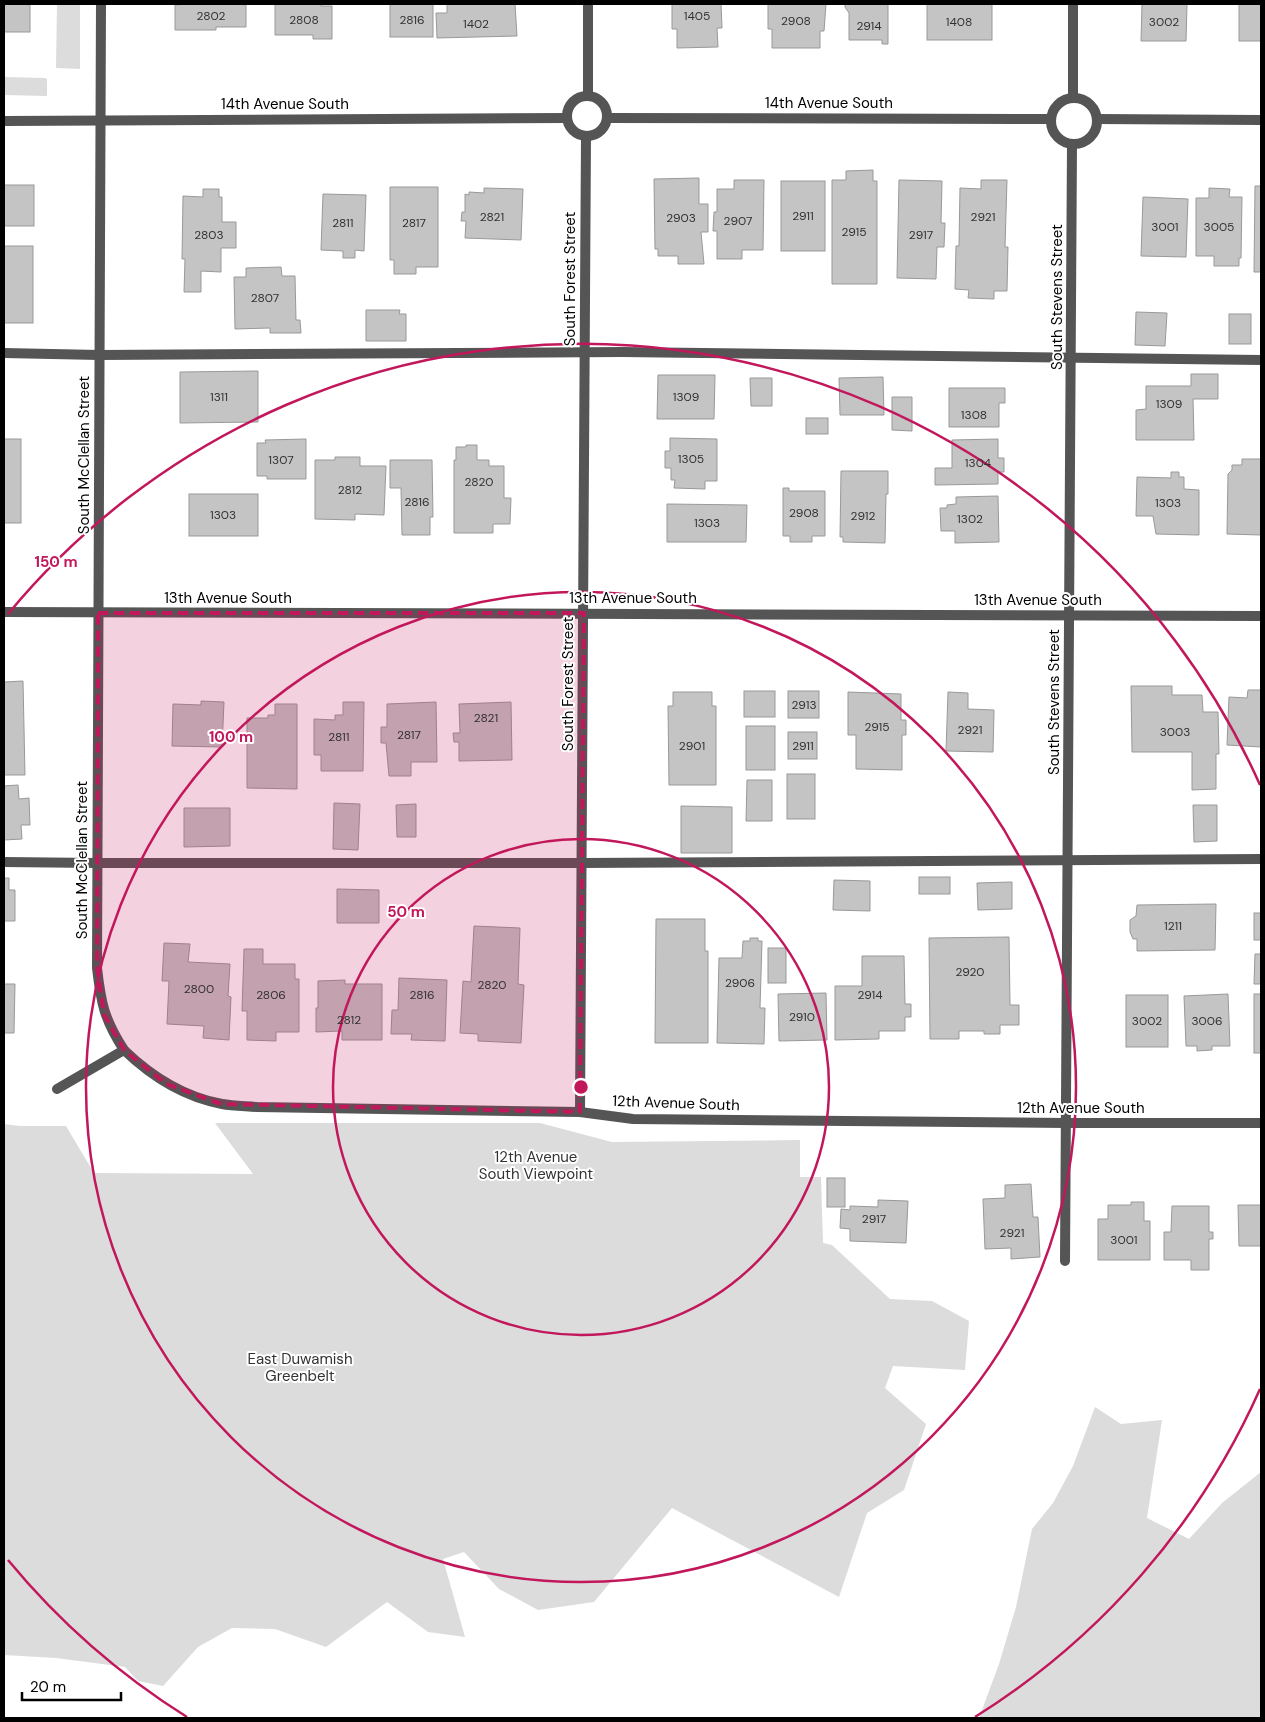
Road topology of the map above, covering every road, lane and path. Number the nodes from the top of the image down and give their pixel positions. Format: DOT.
graph roads {
  1 [pos="101,4"];
  2 [pos="588,4"];
  3 [pos="1073,4"];
  4 [pos="588,95"];
  5 [pos="1073,98"];
  6 [pos="567,118"];
  7 [pos="607,118"];
  8 [pos="1050,119"];
  9 [pos="1097,119"];
  10 [pos="4,120"];
  11 [pos="100,120"];
  12 [pos="1261,120"];
  13 [pos="586,136"];
  14 [pos="1072,144"];
  15 [pos="585,352"];
  16 [pos="4,353"];
  17 [pos="99,355"];
  18 [pos="1071,357"];
  19 [pos="1261,360"];
  20 [pos="4,612"];
  21 [pos="98,613"];
  22 [pos="584,613"];
  23 [pos="1070,615"];
  24 [pos="1261,616"];
  25 [pos="1261,859"];
  26 [pos="1068,861"];
  27 [pos="4,862"];
  28 [pos="97,863"];
  29 [pos="582,863"];
  30 [pos="124,1050"];
  31 [pos="58,1090"];
  32 [pos="580,1112"];
  33 [pos="1066,1123"];
  34 [pos="1261,1123"];
  35 [pos="1065,1261"];
  1 -- 11 [label="street, South McClellan Street"];
  2 -- 4 [label="street"];
  3 -- 5 [label="street"];
  4 -- 6 [label="street"];
  4 -- 7 [label="street"];
  5 -- 8 [label="street"];
  5 -- 9 [label="street"];
  6 -- 11 [label="street, 14th Avenue South"];
  6 -- 13 [label="street"];
  7 -- 8 [label="street, 14th Avenue South"];
  7 -- 13 [label="street"];
  8 -- 14 [label="street"];
  9 -- 12 [label="street"];
  9 -- 14 [label="street"];
  10 -- 11 [label="street, 14th Avenue South"];
  11 -- 17 [label="street, South McClellan Street"];
  13 -- 15 [label="street, South Forest Street"];
  14 -- 18 [label="street, South Stevens Street"];
  15 -- 17 [label="street"];
  15 -- 18 [label="street"];
  15 -- 22 [label="street, South Forest Street"];
  16 -- 17 [label="street"];
  17 -- 21 [label="street, South McClellan Street"];
  18 -- 19 [label="street"];
  18 -- 23 [label="street, South Stevens Street"];
  20 -- 21 [label="street, 13th Avenue South"];
  21 -- 22 [label="street, 13th Avenue South"];
  21 -- 28 [label="street, South McClellan Street"];
  22 -- 23 [label="street, 13th Avenue South"];
  22 -- 29 [label="street, South Forest Street"];
  23 -- 24 [label="street, 13th Avenue South"];
  23 -- 26 [label="street, South Stevens Street"];
  25 -- 26 [label="street"];
  26 -- 29 [label="street"];
  26 -- 33 [label="street, South Stevens Street"];
  27 -- 28 [label="street"];
  28 -- 29 [label="street"];
  28 -- 30 [label="street, South McClellan Street"];
  29 -- 32 [label="street, South Forest Street"];
  30 -- 31 [label="street"];
  30 -- 32 [label="street, 12th Avenue South"];
  32 -- 33 [label="street, 12th Avenue South"];
  33 -- 34 [label="street, 12th Avenue South"];
  33 -- 35 [label="street, South Stevens Street"];
}
